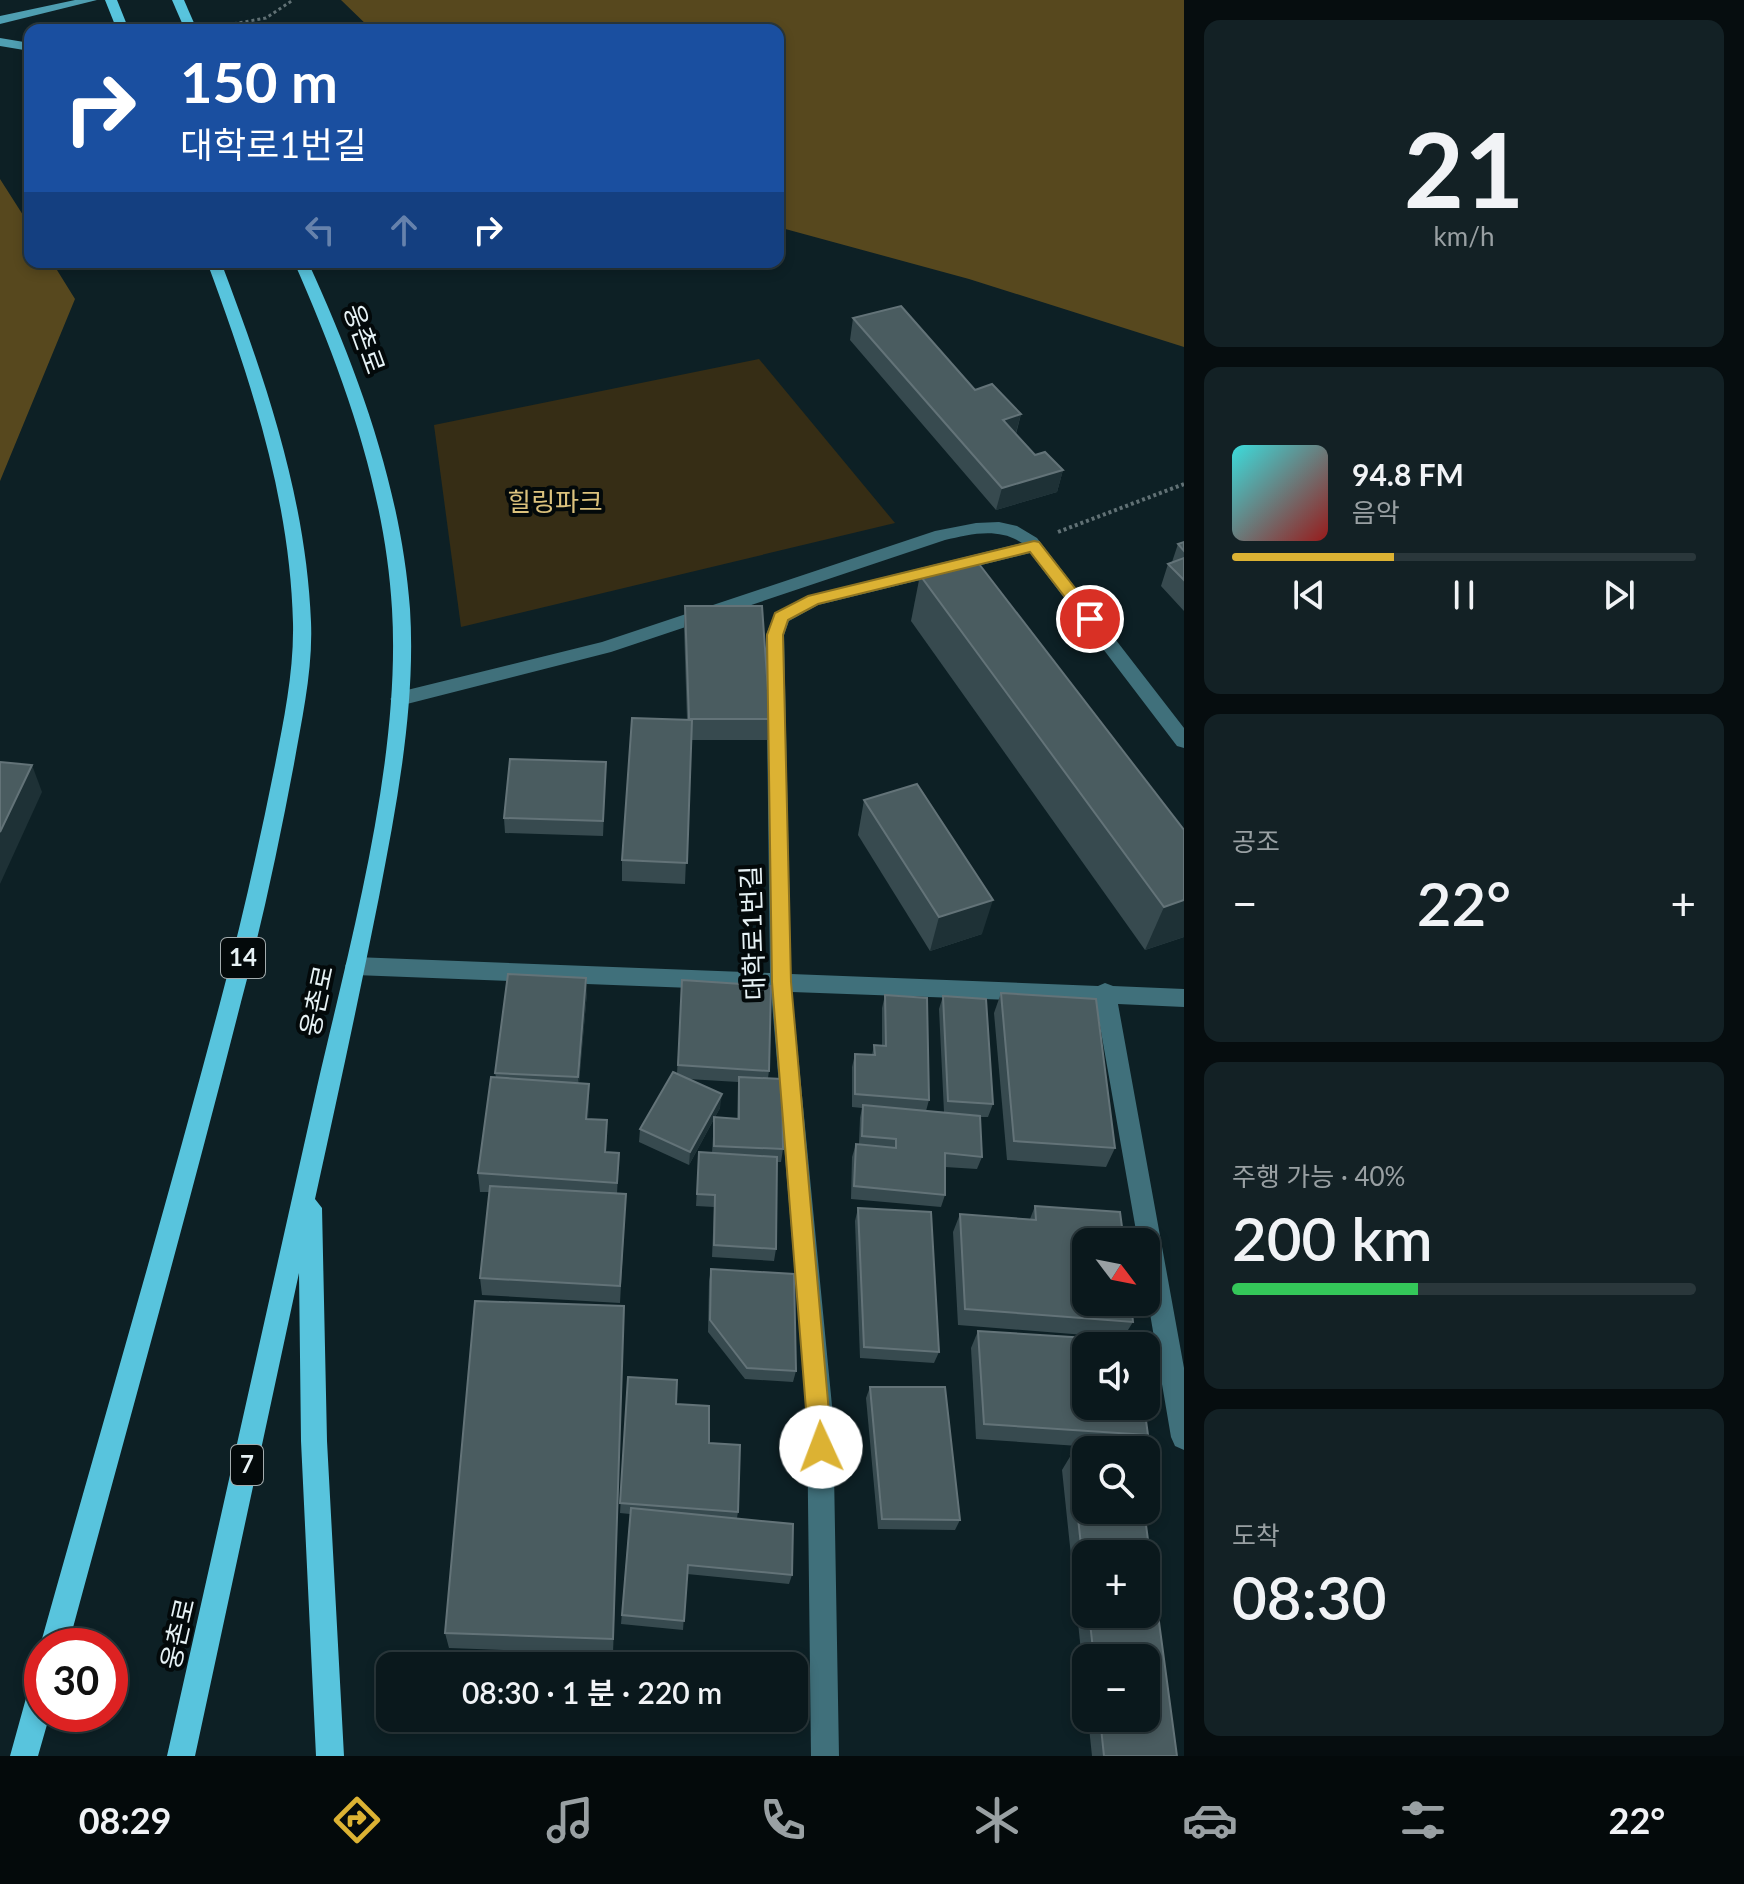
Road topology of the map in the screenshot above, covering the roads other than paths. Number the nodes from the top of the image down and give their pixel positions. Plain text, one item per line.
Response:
1 (91, 0) edge
2 (111, 0) edge
3 (178, 0) edge
4 (0, 20) edge
5 (121, 24) edge
6 (188, 24) edge
7 (0, 42) edge
8 (24, 46) edge
9 (216, 268) edge
10 (304, 268) edge
11 (1032, 544) junction
12 (399, 699) junction
13 (1184, 741) edge
14 (355, 966) junction
15 (781, 982) junction
16 (1105, 992) junction
17 (1184, 998) edge
18 (309, 1173) junction
19 (1184, 1437) edge
20 (59, 1628) edge
21 (31, 1732) edge
22 (24, 1756) edge
23 (181, 1756) edge
24 (330, 1756) edge
25 (825, 1756) edge

1 - 4 main road
2 - 5 main road
3 - 6 main road
7 - 8 main road
9 - 20 main road, 14
10 - 12 main road, 웅촌로
11 - 12 street
11 - 13 street
11 - 15 street, 대학로1번길
12 - 14 main road, 웅촌로
14 - 15 street
14 - 18 main road, 웅촌로
15 - 16 street
15 - 25 street, 대학로1번길
16 - 17 street
16 - 19 street
18 - 23 main road, 웅촌로 / 7
18 - 24 main road
21 - 22 main road

